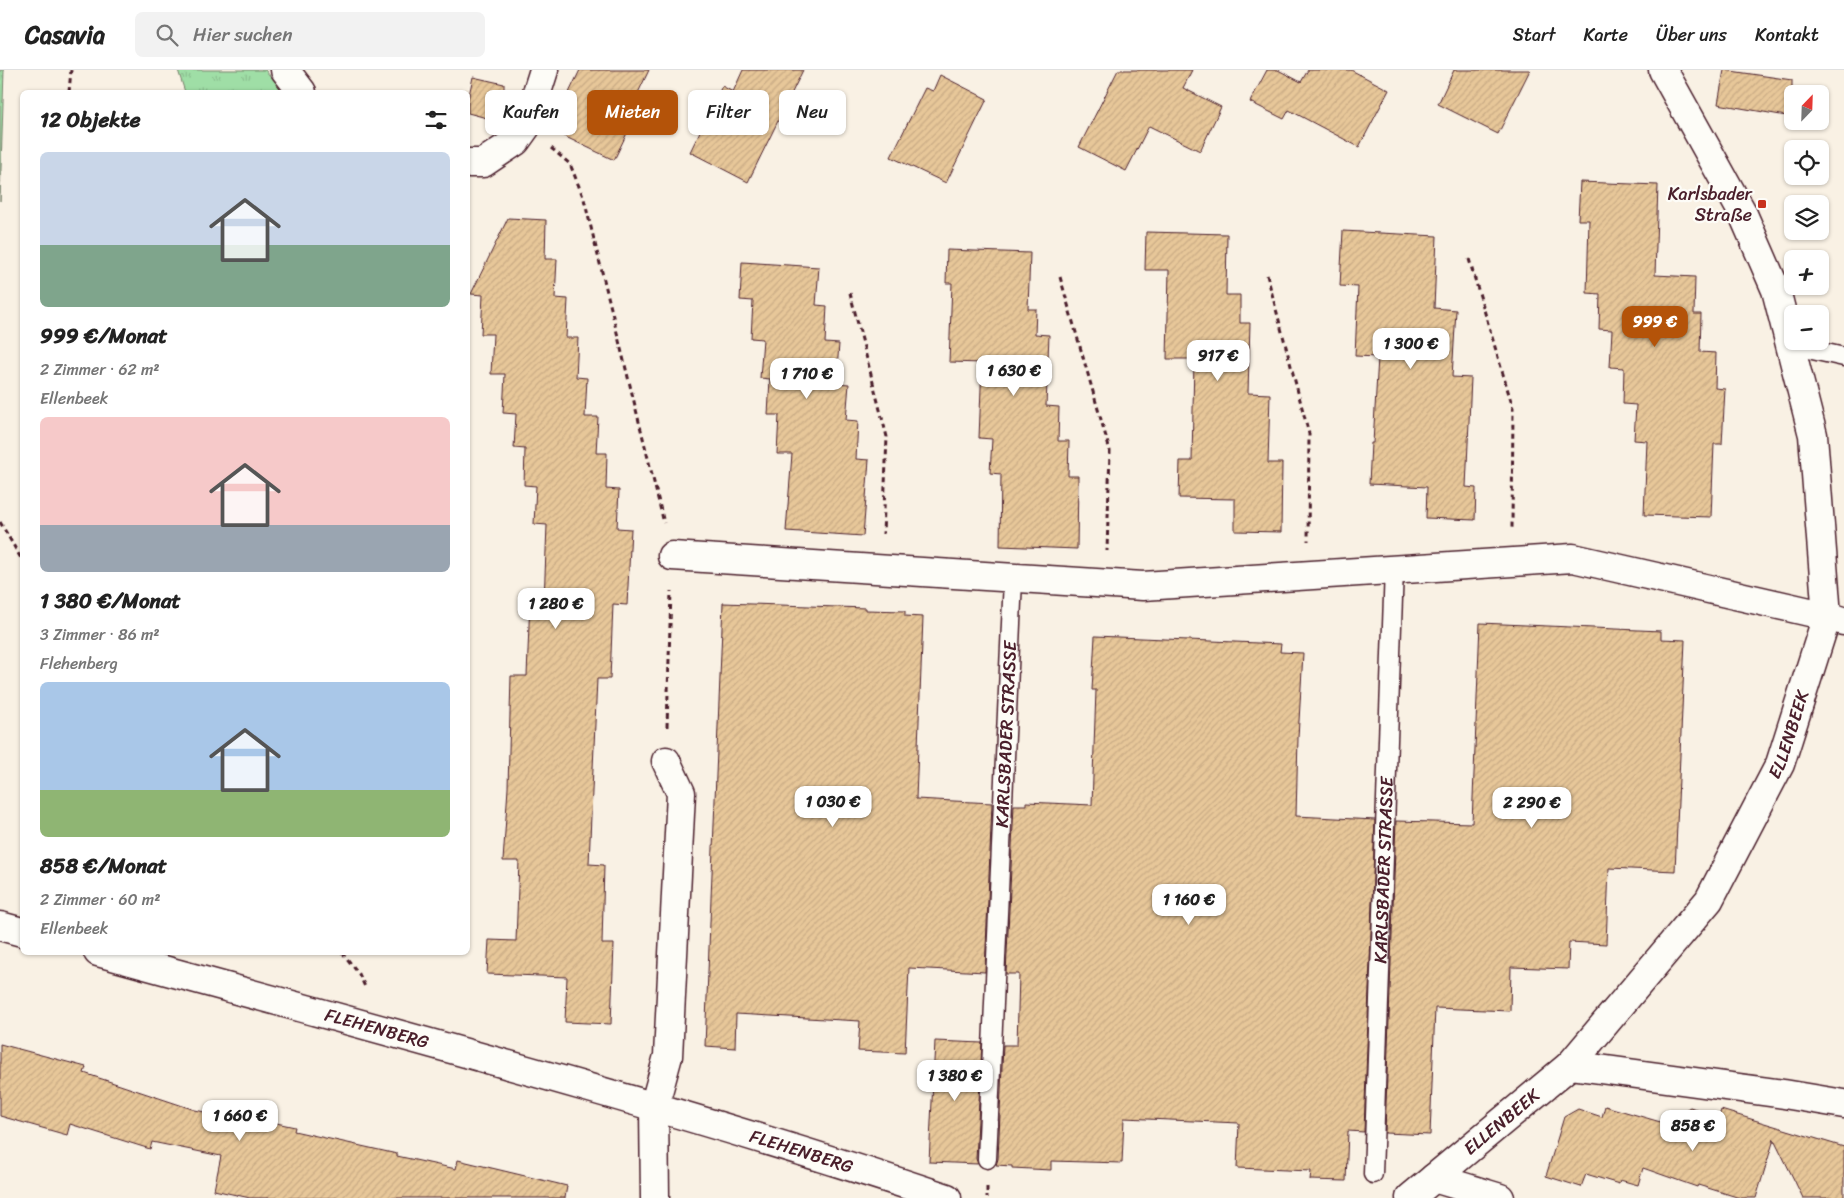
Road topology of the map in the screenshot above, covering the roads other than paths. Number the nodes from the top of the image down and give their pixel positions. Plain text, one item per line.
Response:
1 (285, 70) edge
2 (544, 70) edge
3 (1663, 70) edge
4 (300, 90) edge
5 (470, 163) edge
6 (1784, 321) edge
7 (1791, 350) edge
8 (1812, 350) edge
9 (1844, 357) edge
10 (672, 556) road end
11 (1394, 568) junction
12 (1013, 579) junction
13 (1836, 619) edge
14 (666, 761) road end
15 (0, 926) edge
16 (20, 931) edge
17 (109, 955) edge
18 (1570, 1066) junction
19 (1844, 1104) edge
20 (654, 1107) junction
21 (987, 1159) dead end
22 (1373, 1174) dead end
23 (1434, 1178) junction
24 (655, 1198) edge
25 (947, 1198) edge
26 (1410, 1198) edge
27 (1500, 1198) edge

1 - 4 street
2 - 5 street
3 - 6 street, ELLENBEEK
7 - 13 street, ELLENBEEK
8 - 9 lane
10 - 12 street
11 - 12 street
11 - 13 street
11 - 22 lane, KARLSBADER STRASSE
12 - 21 lane, KARLSBADER STRASSE
13 - 18 street, ELLENBEEK
14 - 20 street
15 - 16 street
17 - 20 street, FLEHENBERG
18 - 19 street
18 - 23 street, ELLENBEEK
20 - 24 street
20 - 25 street, FLEHENBERG
23 - 26 street, ELLENBEEK
23 - 27 street

